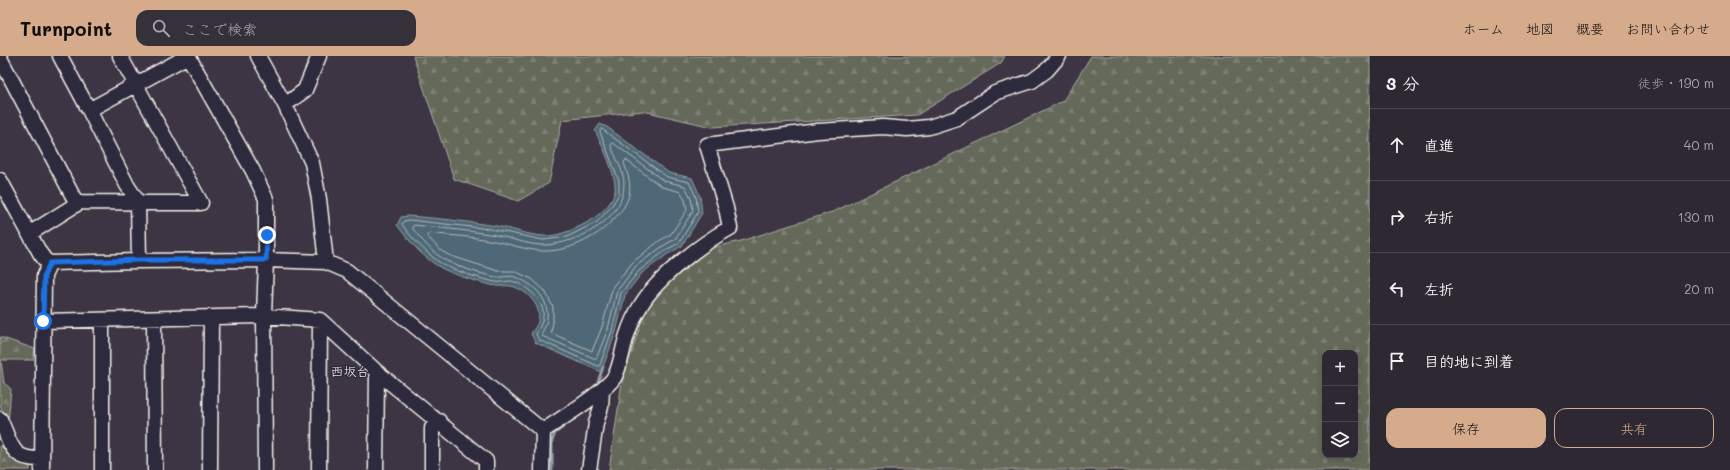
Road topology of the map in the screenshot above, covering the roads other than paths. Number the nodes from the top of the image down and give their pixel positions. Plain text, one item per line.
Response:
1 (60, 56) edge
2 (120, 56) edge
3 (188, 56) edge
4 (258, 56) edge
5 (319, 56) edge
6 (1059, 56) edge
7 (0, 58) edge
8 (136, 84) junction
9 (285, 105) junction
10 (89, 110) junction
11 (0, 180) edge
12 (138, 202) junction
13 (77, 204) junction
14 (29, 234) junction
15 (139, 260) junction
16 (266, 260) junction
17 (326, 262) junction
18 (50, 263) junction
19 (264, 316) junction
20 (211, 318) junction
21 (154, 319) junction
22 (102, 320) junction
23 (320, 320) junction
24 (43, 321) junction
25 (378, 372) junction
26 (602, 391) junction
27 (0, 419) edge
28 (439, 421) junction
29 (543, 431) junction
30 (42, 464) edge
31 (102, 470) edge
32 (155, 470) edge
33 (210, 470) edge
34 (265, 470) edge
35 (319, 470) edge
36 (376, 470) edge
37 (432, 470) edge
38 (486, 470) edge
39 (542, 470) edge
40 (589, 470) edge

1 - 10 street
2 - 8 street
3 - 8 street
3 - 16 street
4 - 9 street
5 - 9 street
6 - 26 street
7 - 13 street
8 - 10 street
8 - 12 street
9 - 17 street
10 - 12 street
11 - 14 street
12 - 13 street
12 - 15 street
13 - 14 street
14 - 18 street
15 - 16 street
15 - 18 street
16 - 17 street
16 - 19 street
17 - 29 street
18 - 24 street
19 - 20 street
19 - 23 street
19 - 34 street
20 - 21 street
20 - 33 street
21 - 22 street
21 - 32 street
22 - 24 street
22 - 31 street
23 - 25 street
23 - 35 street
24 - 30 street
25 - 28 street
25 - 36 street
26 - 29 street
26 - 40 street
27 - 30 street
28 - 37 street
28 - 38 street
29 - 39 street

